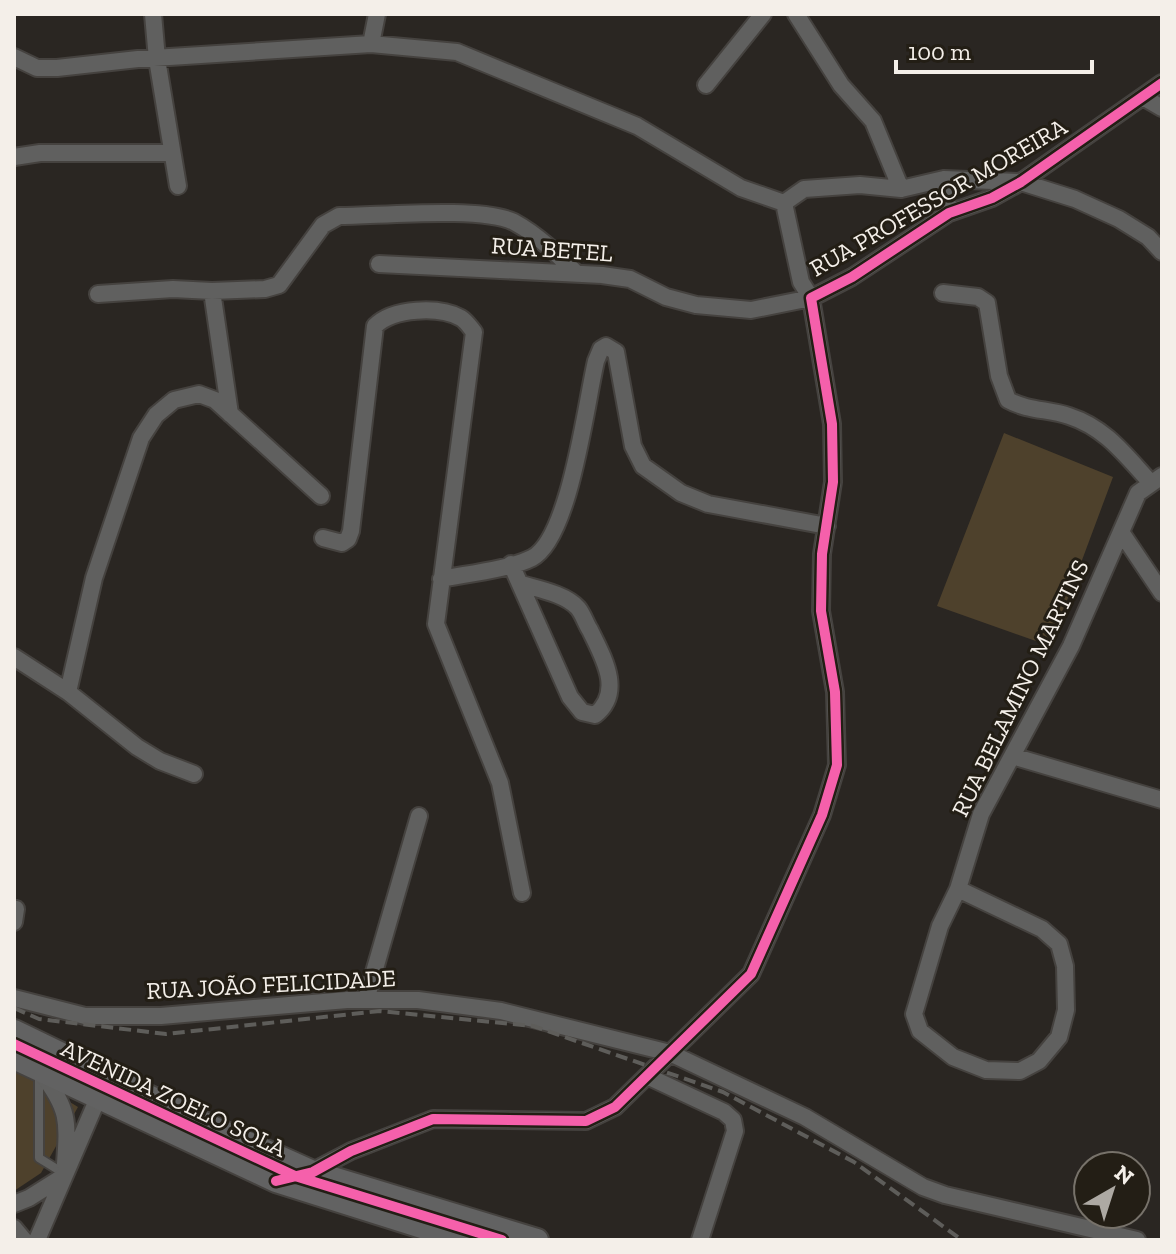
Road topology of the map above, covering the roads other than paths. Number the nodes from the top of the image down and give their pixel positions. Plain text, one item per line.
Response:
1 (153, 14) edge
2 (377, 14) edge
3 (763, 14) edge
4 (796, 14) edge
5 (371, 44) junction
6 (157, 59) junction
7 (17, 60) edge
8 (1162, 83) edge
9 (706, 85) dead end
10 (1143, 97) junction
11 (1162, 108) edge
12 (172, 153) junction
13 (14, 157) edge
14 (944, 179) junction
15 (1021, 182) junction
16 (178, 186) dead end
17 (901, 189) junction
18 (784, 203) junction
19 (949, 213) junction
20 (1162, 252) edge
21 (379, 264) dead end
22 (577, 274) junction
23 (212, 291) junction
24 (943, 293) dead end
25 (98, 294) dead end
26 (811, 298) junction
27 (230, 414) junction
28 (1156, 479) edge
29 (321, 496) dead end
30 (827, 526) junction
31 (1121, 532) junction
32 (323, 538) dead end
33 (511, 564) junction
34 (441, 579) junction
35 (521, 584) junction
36 (1162, 593) edge
37 (14, 657) edge
38 (68, 692) junction
39 (1012, 756) junction
40 (194, 774) dead end
41 (1162, 800) edge
42 (419, 816) dead end
43 (958, 889) junction
44 (522, 893) dead end
45 (14, 998) edge
46 (366, 1000) junction
47 (14, 1031) edge
48 (670, 1053) junction
49 (14, 1058) edge
50 (39, 1070) junction
51 (103, 1075) junction
52 (647, 1076) junction
53 (99, 1098) junction
54 (351, 1151) junction
55 (288, 1160) junction
56 (313, 1172) junction
57 (64, 1175) junction
58 (276, 1181) junction
59 (14, 1204) edge
60 (14, 1228) edge
61 (24, 1240) edge
62 (37, 1240) edge
63 (463, 1240) edge
64 (537, 1240) edge
65 (700, 1240) edge
66 (1137, 1240) edge

1 - 6 street
2 - 5 street
3 - 9 street
4 - 17 street
5 - 6 street
5 - 18 street
6 - 7 street
6 - 12 street
8 - 10 street, RUA PROFESSOR MOREIRA
10 - 11 street
10 - 15 street, RUA PROFESSOR MOREIRA
12 - 13 street
12 - 16 street
14 - 15 street
14 - 17 street
14 - 19 street
15 - 19 street, RUA PROFESSOR MOREIRA
15 - 20 street
17 - 18 street
18 - 26 street
19 - 26 street, RUA PROFESSOR MOREIRA
21 - 22 street, RUA BETEL
22 - 23 street
22 - 26 street, RUA BETEL
23 - 25 street
23 - 27 street
24 - 28 street
26 - 30 street, RUA PROFESSOR MOREIRA
27 - 29 street
27 - 38 street
28 - 31 street, RUA BELAMINO MARTINS
30 - 33 street
30 - 48 street, RUA PROFESSOR MOREIRA
31 - 36 street
31 - 39 street, RUA BELAMINO MARTINS
32 - 34 street
33 - 34 street
33 - 35 street
34 - 44 street
35 - 35 street
37 - 38 street
38 - 40 street
39 - 41 street
39 - 43 street, RUA BELAMINO MARTINS
42 - 46 street
43 - 43 street
45 - 46 street, RUA JOÃO FELICIDADE
46 - 48 street, RUA JOÃO FELICIDADE
47 - 51 main road, AVENIDA ZOELO SOLA
48 - 52 street, RUA PROFESSOR MOREIRA
48 - 66 street, RUA JOÃO FELICIDADE
49 - 50 main road, AVENIDA ZOELO SOLA
50 - 53 main road, AVENIDA ZOELO SOLA
50 - 57 street
50 - 57 lane
51 - 53 street
51 - 55 main road, AVENIDA ZOELO SOLA
52 - 54 street, RUA PROFESSOR MOREIRA
52 - 65 street
53 - 57 street
53 - 58 main road, AVENIDA ZOELO SOLA
54 - 55 street
54 - 56 street
55 - 56 main road, AVENIDA ZOELO SOLA
56 - 58 street
56 - 64 main road, AVENIDA ZOELO SOLA
57 - 59 street
57 - 62 street
58 - 63 main road, AVENIDA ZOELO SOLA
60 - 61 street

